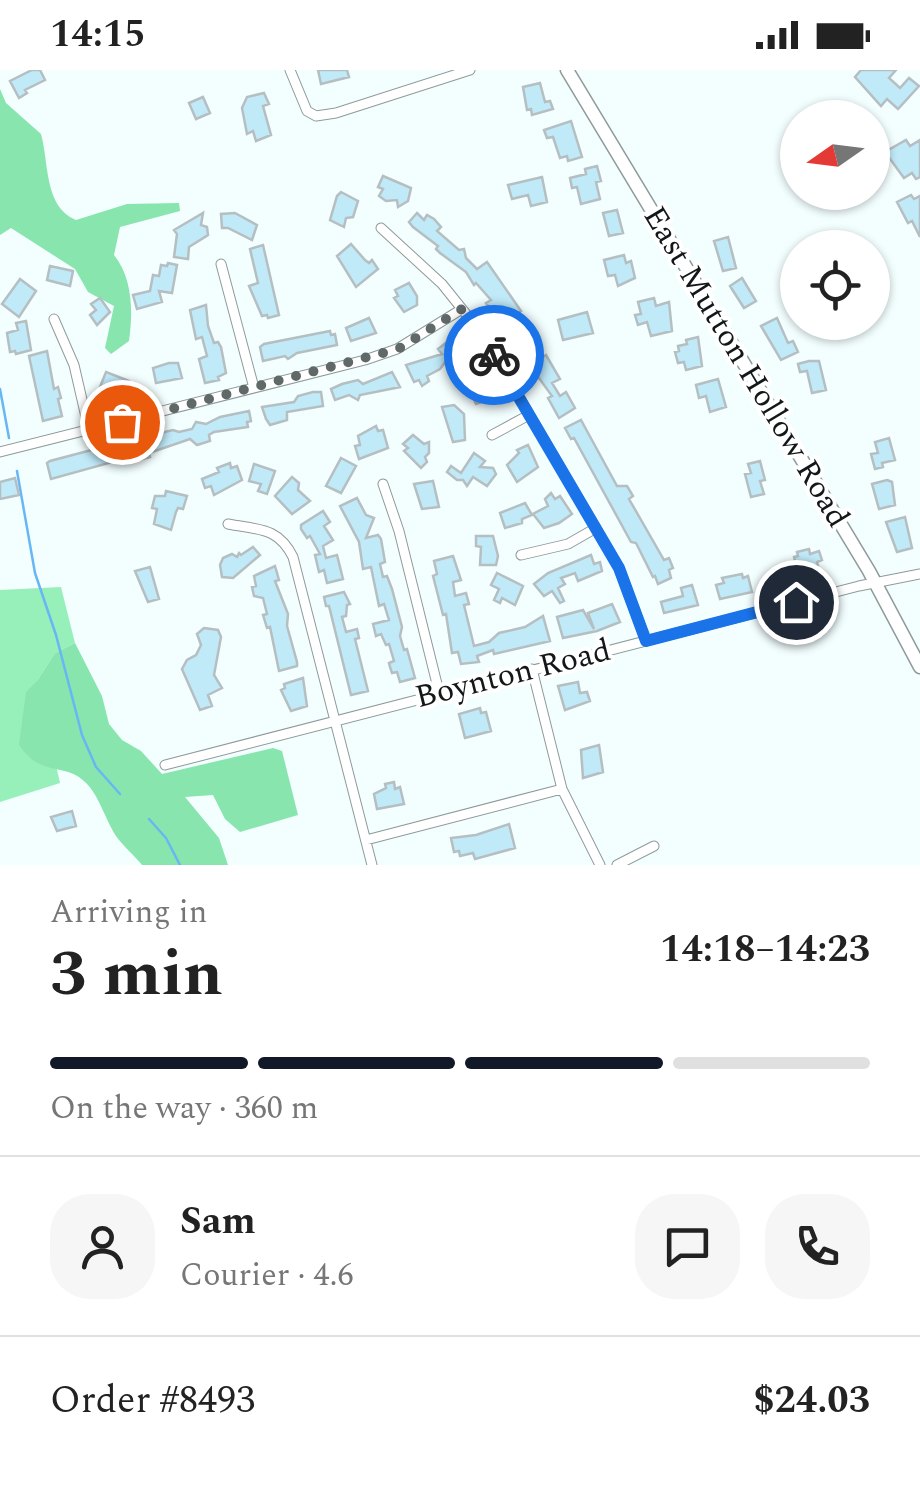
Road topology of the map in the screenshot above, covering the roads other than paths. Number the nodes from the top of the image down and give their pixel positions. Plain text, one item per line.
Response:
1 (290, 70) edge
2 (470, 70) edge
3 (567, 70) edge
4 (381, 228) dead end
5 (221, 264) dead end
6 (462, 309) junction
7 (54, 320) dead end
8 (254, 388) junction
9 (529, 415) junction
10 (89, 430) junction
11 (492, 435) dead end
12 (0, 452) edge
13 (383, 484) dead end
14 (228, 524) dead end
15 (596, 528) junction
16 (521, 555) dead end
17 (920, 574) edge
18 (877, 584) junction
19 (646, 641) junction
20 (920, 667) edge
21 (532, 669) junction
22 (438, 692) junction
23 (334, 721) junction
24 (165, 765) dead end
25 (562, 790) junction
26 (366, 840) junction
27 (654, 846) dead end
28 (372, 865) edge
29 (600, 865) edge
30 (616, 865) edge

1 - 2 street
3 - 18 street, East Mutton Hollow Road
4 - 6 street
5 - 8 street
6 - 8 street
6 - 9 street
7 - 10 street
8 - 10 street
9 - 11 street
9 - 15 street
10 - 12 street
13 - 22 street
14 - 23 street
15 - 16 street
15 - 19 street
17 - 18 street, Boynton Road
18 - 19 street, Boynton Road
18 - 20 street, East Mutton Hollow Road
19 - 21 street, Boynton Road
21 - 22 street, Boynton Road
21 - 25 street
22 - 23 street, Boynton Road
23 - 24 street, Boynton Road
23 - 26 street
25 - 26 street
25 - 29 street
26 - 28 street
27 - 30 street

